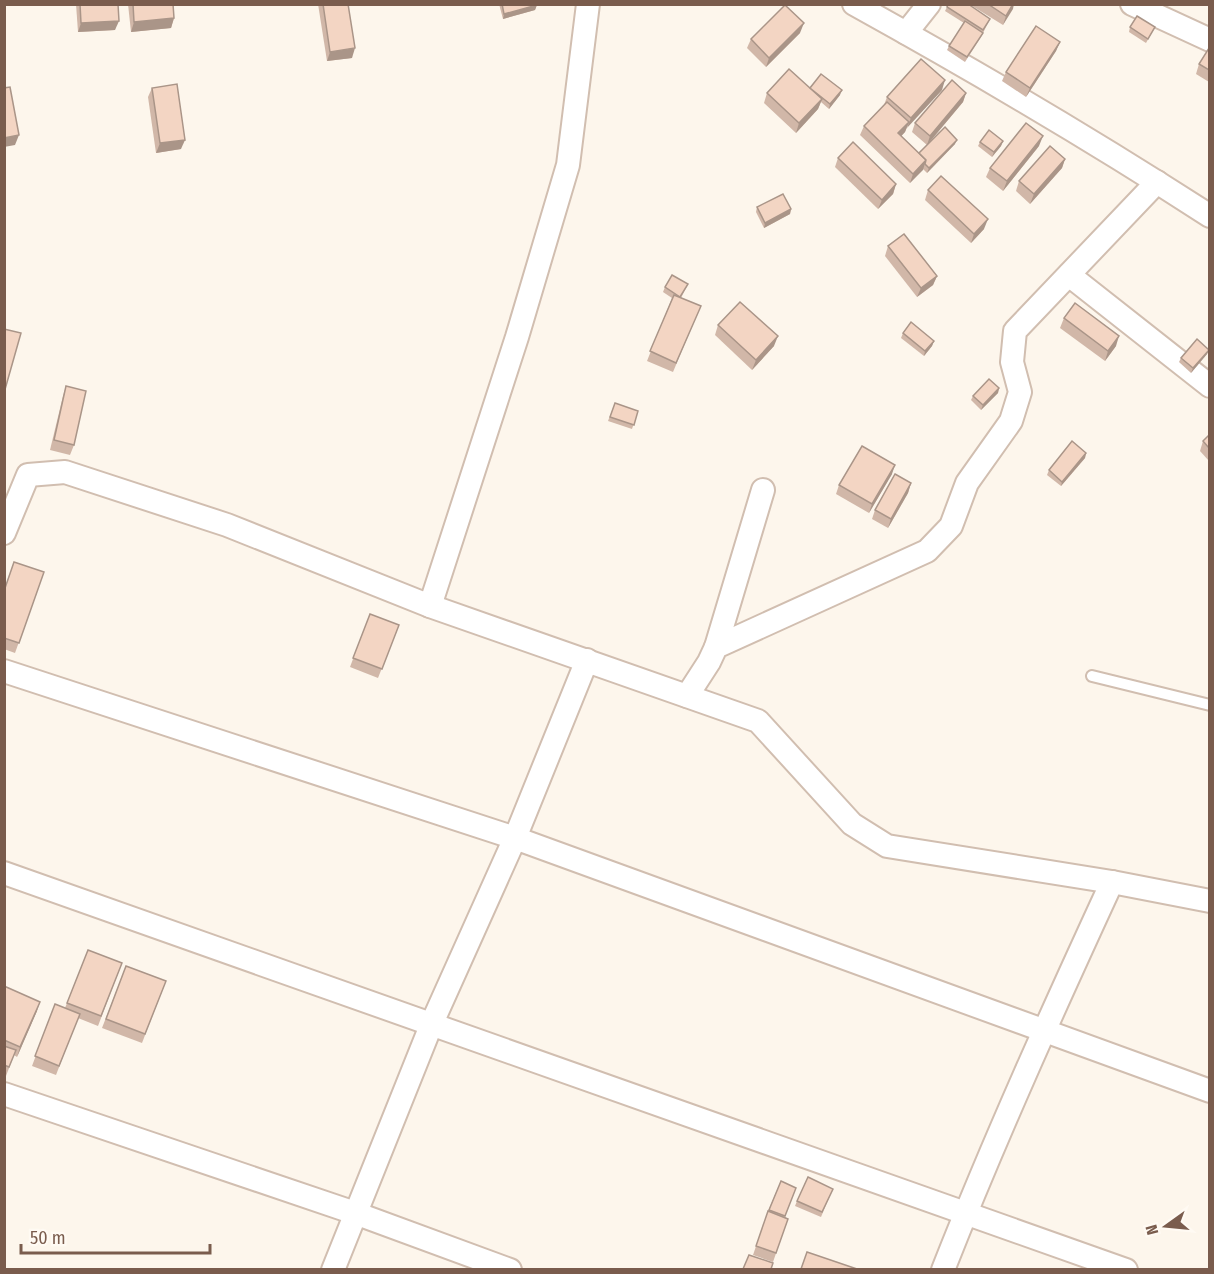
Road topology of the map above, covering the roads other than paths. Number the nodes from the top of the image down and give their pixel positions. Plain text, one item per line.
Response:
1 (588, 4) edge
2 (854, 4) edge
3 (929, 4) edge
4 (1132, 4) edge
5 (906, 33) junction
6 (1209, 40) edge
7 (1156, 182) junction
8 (1209, 216) edge
9 (1069, 275) junction
10 (1209, 386) edge
11 (764, 490) dead end
12 (4, 533) edge
13 (430, 606) junction
14 (716, 647) junction
15 (587, 660) junction
16 (4, 671) edge
17 (1092, 676) dead end
18 (687, 696) junction
19 (1209, 705) edge
20 (515, 838) junction
21 (4, 873) edge
22 (1113, 882) junction
23 (1209, 900) edge
24 (432, 1023) junction
25 (1044, 1031) junction
26 (1209, 1091) edge
27 (4, 1094) edge
28 (355, 1213) junction
29 (965, 1213) junction
30 (333, 1269) edge
31 (510, 1269) edge
32 (943, 1269) edge
33 (1126, 1269) edge

1 - 13 street
2 - 5 street
3 - 5 street
4 - 6 street
5 - 7 street
7 - 8 street
7 - 9 street
9 - 10 street
9 - 14 street
11 - 14 street
12 - 13 street
13 - 15 street
14 - 18 street
15 - 18 street
15 - 20 street
16 - 20 street
17 - 19 lane
18 - 22 street
20 - 24 street
20 - 25 street
21 - 24 street
22 - 23 street
22 - 25 street
24 - 28 street
24 - 29 street
25 - 26 street
25 - 29 street
27 - 28 street
28 - 30 street
28 - 31 street
29 - 32 street
29 - 33 street

